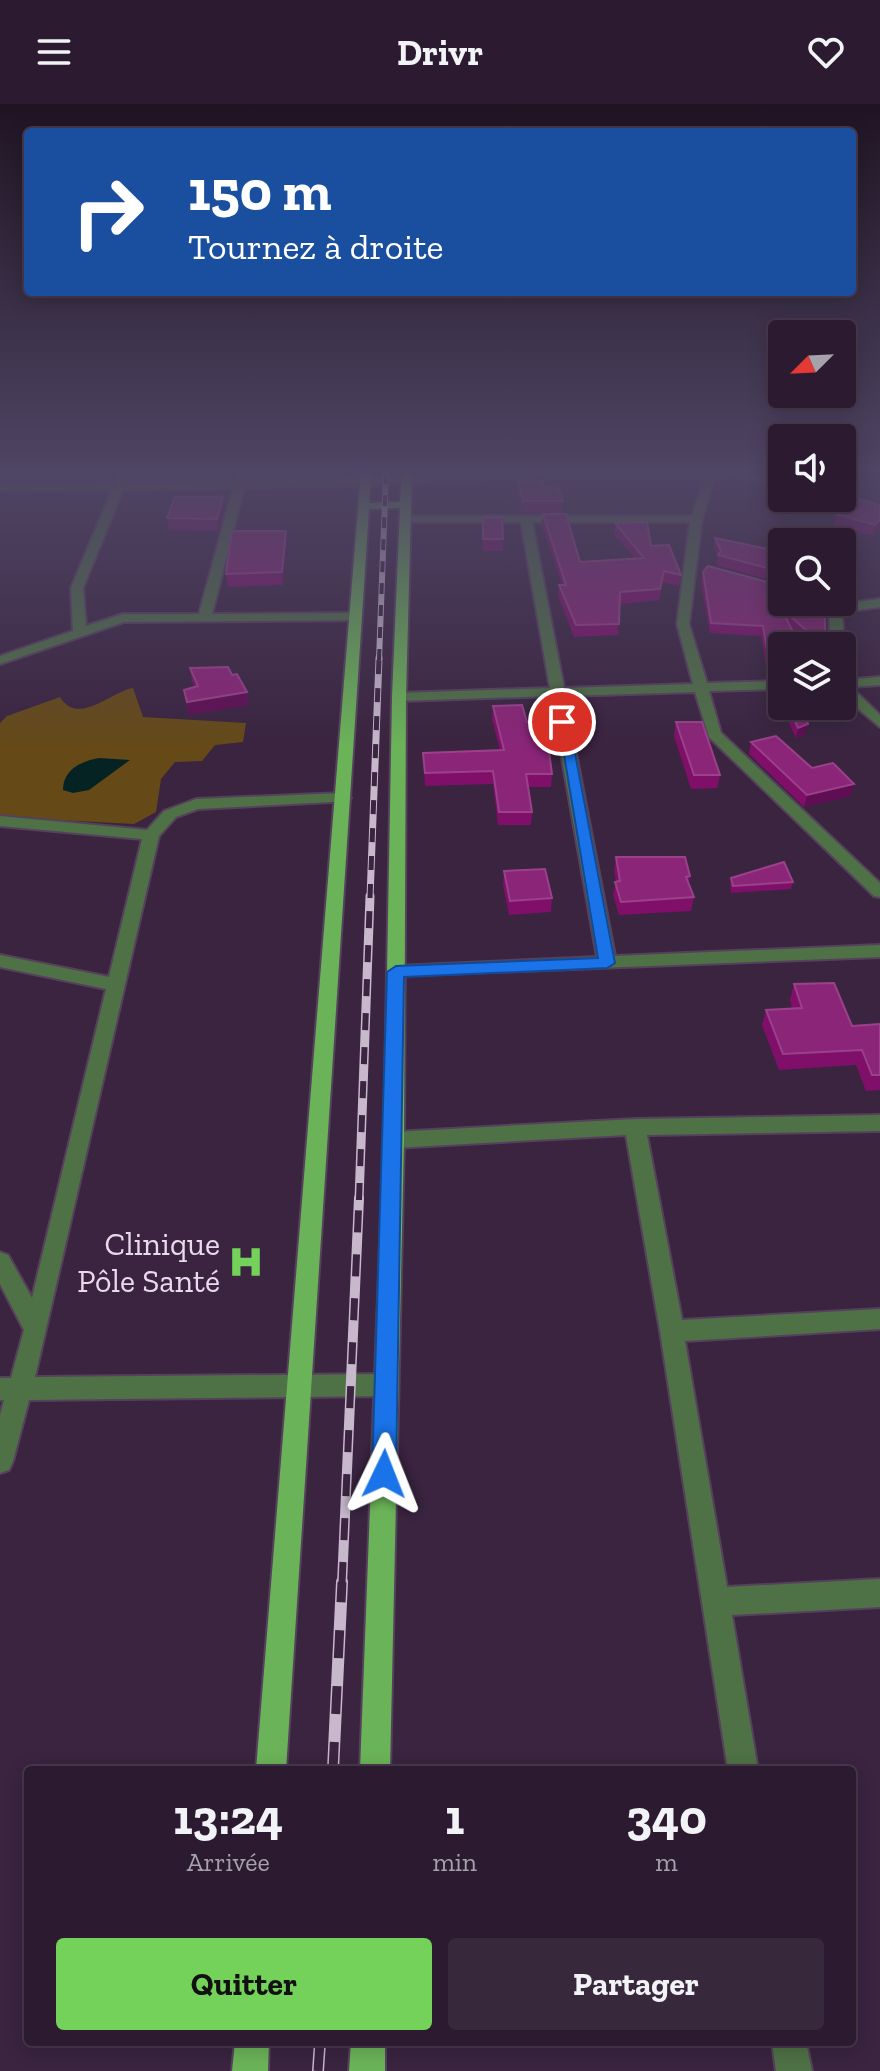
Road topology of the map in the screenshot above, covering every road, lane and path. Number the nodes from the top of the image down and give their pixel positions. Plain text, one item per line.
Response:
1 (87, 564) edge
2 (219, 564) edge
3 (359, 564) edge
4 (403, 564) edge
5 (534, 564) edge
6 (695, 564) edge
7 (880, 603) edge
8 (856, 605) edge
9 (205, 617) junction
10 (356, 617) junction
11 (80, 632) junction
12 (0, 660) edge
13 (880, 681) edge
14 (856, 684) edge
15 (768, 685) edge
16 (701, 687) junction
17 (557, 692) junction
18 (399, 697) junction
19 (856, 699) edge
20 (880, 723) edge
21 (343, 798) junction
22 (0, 821) edge
23 (151, 835) junction
24 (880, 892) edge
25 (880, 951) edge
26 (0, 961) edge
27 (607, 963) junction
28 (396, 972) junction
29 (116, 985) junction
30 (880, 1123) edge
31 (635, 1127) junction
32 (394, 1140) junction
33 (0, 1262) edge
34 (880, 1319) edge
35 (36, 1329) junction
36 (672, 1331) junction
37 (386, 1385) junction
38 (297, 1387) junction
39 (10, 1390) edge
40 (0, 1461) edge
41 (880, 1593) edge
42 (715, 1602) junction
43 (271, 1766) edge
44 (375, 1766) edge
45 (742, 1766) edge
46 (252, 2046) edge
47 (368, 2046) edge
48 (790, 2046) edge
49 (250, 2071) edge
50 (367, 2071) edge
51 (794, 2071) edge

1 - 11 street
2 - 9 street
3 - 10 main road
4 - 18 main road
5 - 17 street
6 - 16 street
7 - 8 street
9 - 10 street
9 - 11 street
10 - 21 main road
11 - 12 street
13 - 14 street
15 - 16 street
16 - 17 street
16 - 24 street
17 - 18 street
17 - 27 street
18 - 28 main road
19 - 20 street
21 - 23 street
21 - 38 main road
22 - 23 street
23 - 29 street
25 - 27 street
26 - 29 street
27 - 28 street
28 - 32 main road
29 - 35 street
30 - 31 street
31 - 32 street
31 - 36 street
32 - 37 main road
33 - 35 street
34 - 36 street
35 - 39 street
36 - 42 street
37 - 38 street
37 - 44 main road
38 - 39 street
38 - 43 main road
39 - 40 street
41 - 42 street
42 - 45 street
46 - 49 main road
47 - 50 main road
48 - 51 street

